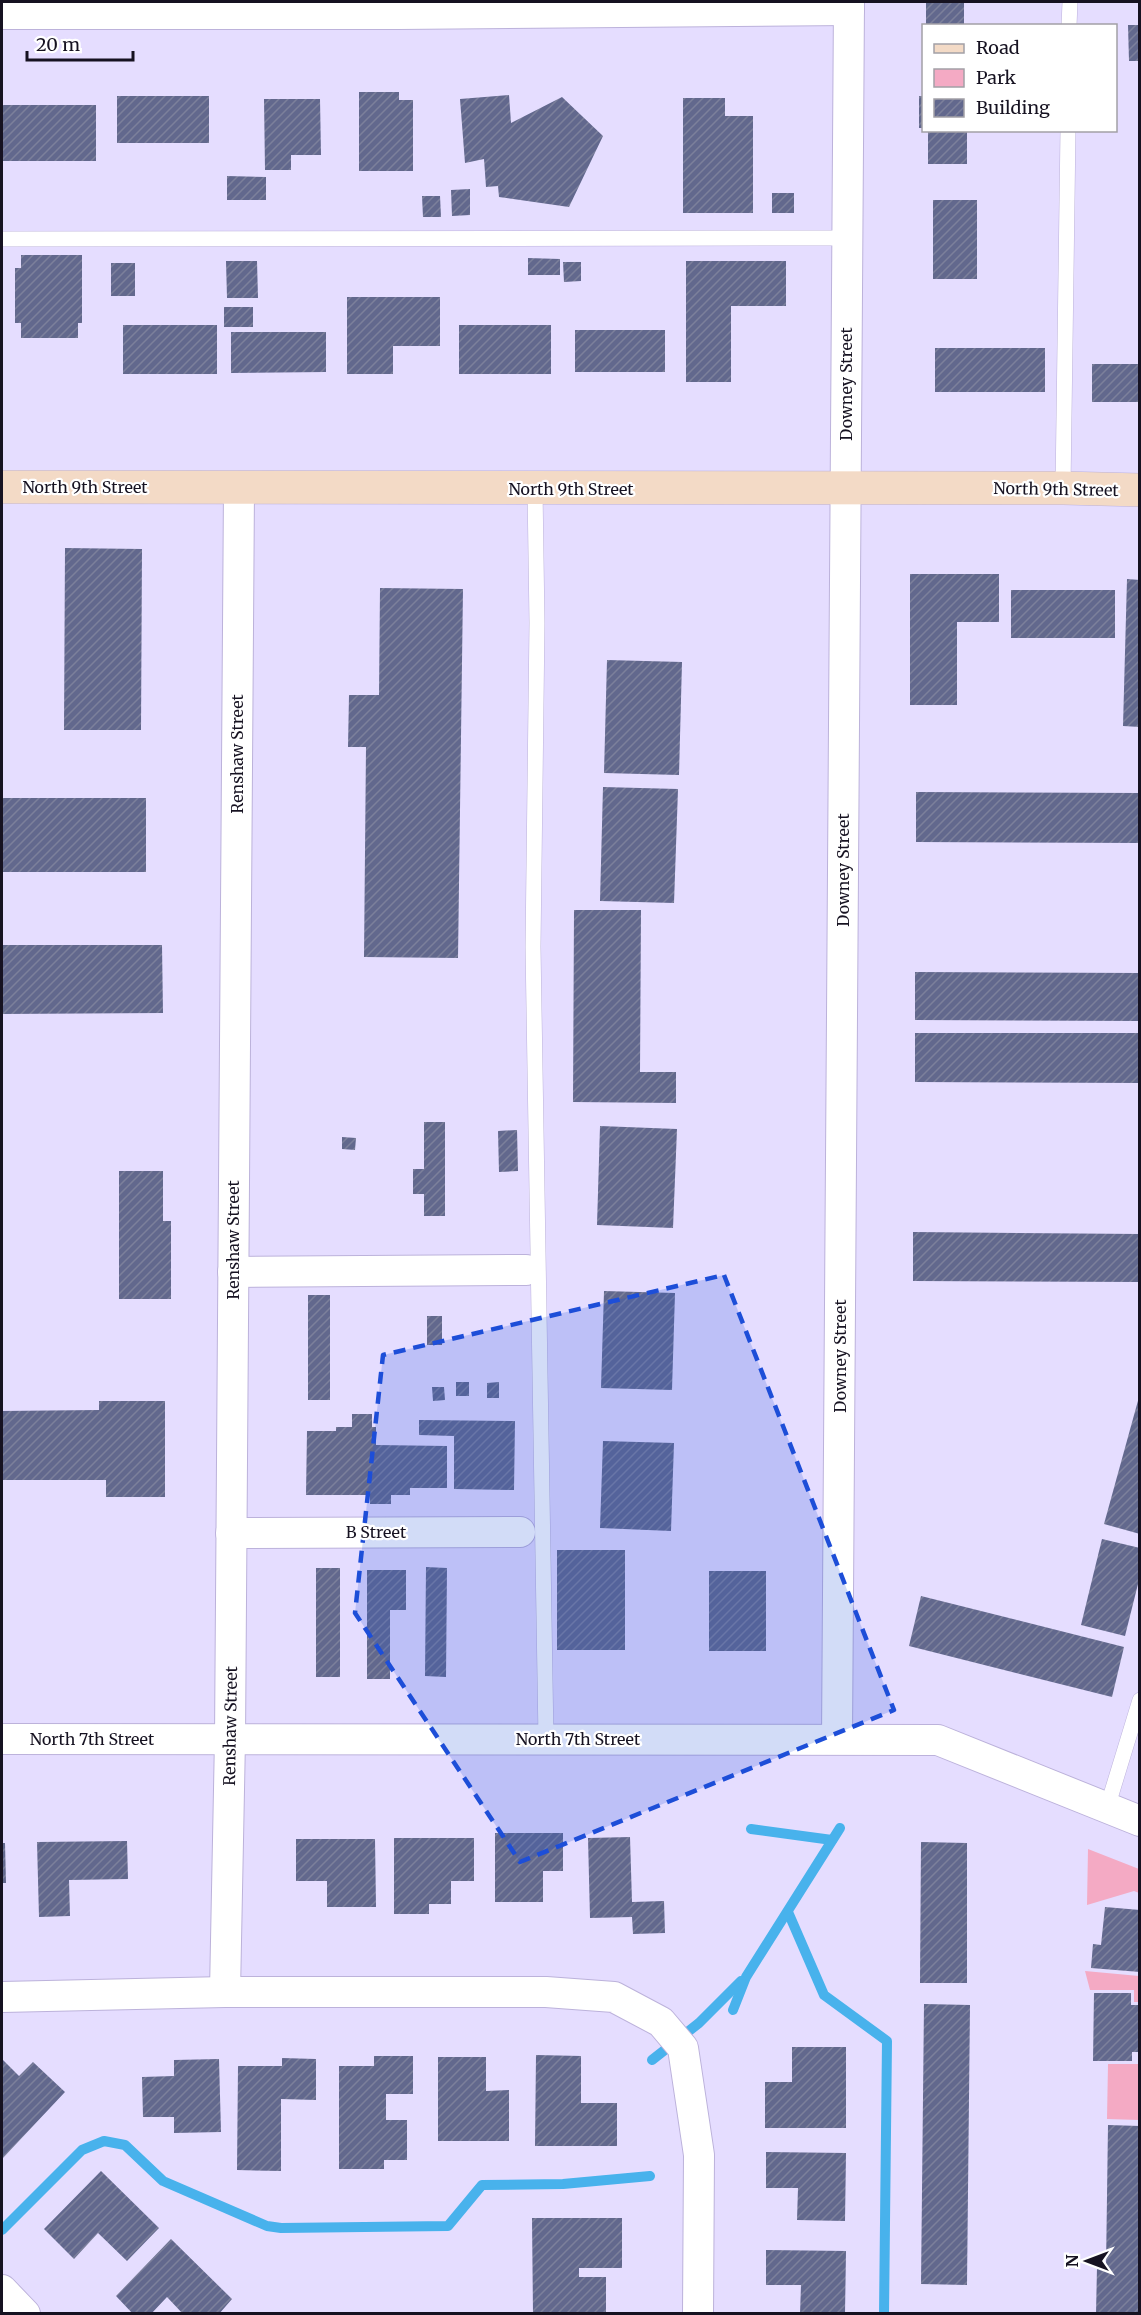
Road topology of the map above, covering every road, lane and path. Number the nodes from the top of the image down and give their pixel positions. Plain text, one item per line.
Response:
1 (1070, 2) edge
2 (849, 6) edge
3 (630, 7) edge
4 (180, 8) edge
5 (399, 8) edge
6 (2, 14) edge
7 (1070, 24) edge
8 (1068, 132) edge
9 (847, 238) junction
10 (2, 239) edge
11 (2, 487) edge
12 (239, 488) junction
13 (1063, 488) junction
14 (535, 489) junction
15 (845, 489) junction
16 (1140, 490) edge
17 (525, 1270) dead end
18 (233, 1272) junction
19 (520, 1532) dead end
20 (231, 1533) junction
21 (1140, 1700) edge
22 (2, 1739) edge
23 (230, 1739) junction
24 (546, 1739) junction
25 (837, 1739) junction
26 (1107, 1808) junction
27 (1140, 1821) edge
28 (225, 1992) junction
29 (2, 1997) edge
30 (2, 2290) edge
31 (26, 2313) edge
32 (698, 2313) edge

1 - 7 lane
2 - 3 street
2 - 9 street, Downey Street
3 - 5 street
4 - 5 street
4 - 6 street
8 - 13 lane
9 - 10 lane
9 - 15 street, Downey Street
11 - 12 street, North 9th Street
12 - 14 street, North 9th Street
12 - 18 street, Renshaw Street
13 - 15 street, North 9th Street
13 - 16 street, North 9th Street
14 - 15 street, North 9th Street
14 - 24 lane
15 - 25 street, Downey Street
17 - 18 street
18 - 20 street, Renshaw Street
19 - 20 street, B Street
20 - 23 street, Renshaw Street
21 - 26 lane
22 - 23 street, North 7th Street
23 - 24 street, North 7th Street
23 - 28 street, Renshaw Street
24 - 25 street, North 7th Street
25 - 26 street, North 7th Street
26 - 27 street, North 7th Street
28 - 29 street
28 - 32 street
30 - 31 street

